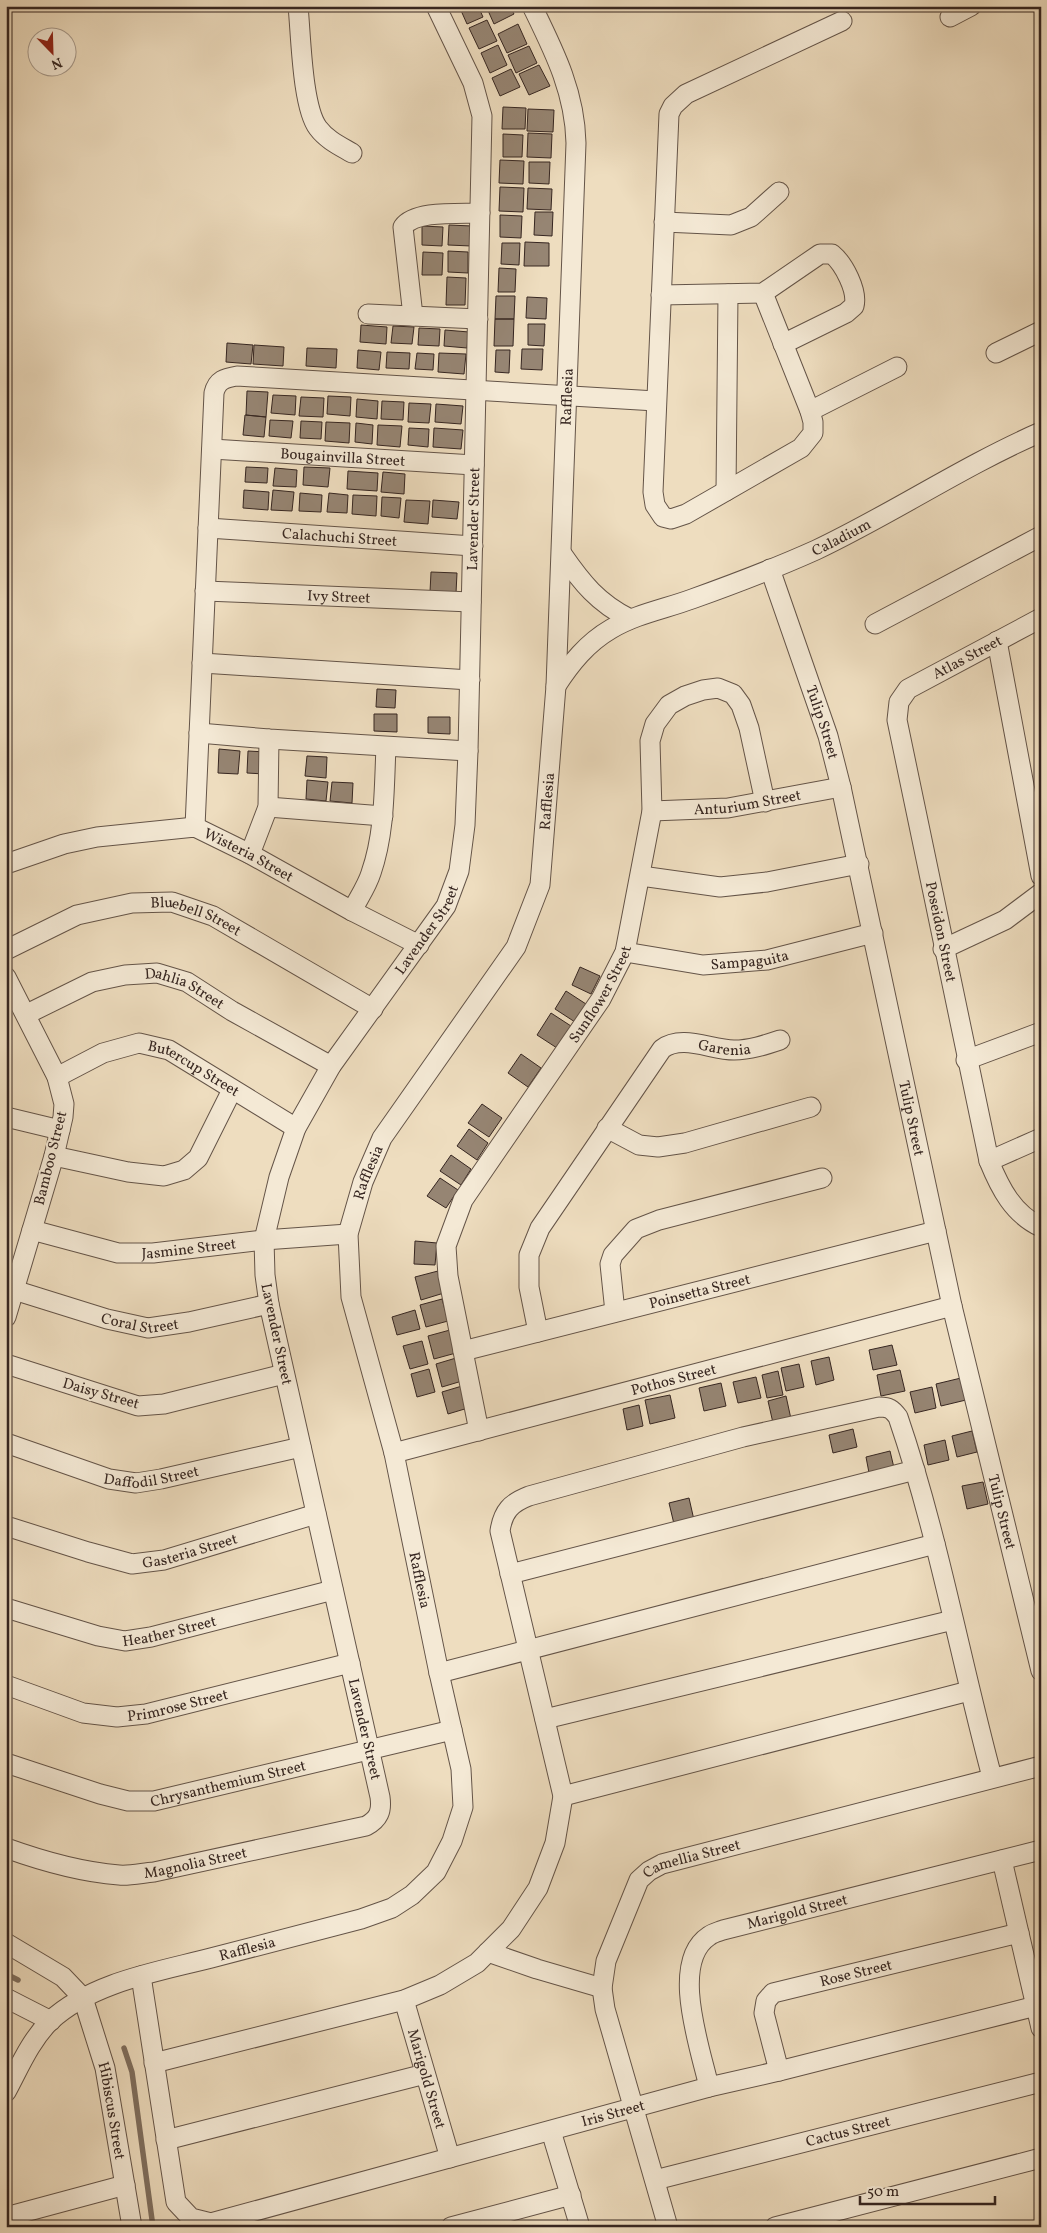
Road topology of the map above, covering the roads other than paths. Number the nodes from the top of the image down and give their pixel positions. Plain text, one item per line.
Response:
1 (298, 6) edge
2 (436, 6) edge
3 (532, 6) edge
4 (971, 6) edge
5 (950, 17) dead end
6 (842, 21) dead end
7 (352, 153) dead end
8 (779, 192) dead end
9 (480, 213) junction
10 (664, 222) junction
11 (763, 293) junction
12 (728, 294) junction
13 (661, 295) junction
14 (368, 314) dead end
15 (413, 316) junction
16 (478, 320) junction
17 (1041, 331) edge
18 (783, 344) junction
19 (996, 354) dead end
20 (896, 367) dead end
21 (476, 390) junction
22 (567, 396) junction
23 (656, 401) junction
24 (810, 411) junction
25 (1041, 432) edge
26 (212, 449) junction
27 (474, 465) junction
28 (726, 491) junction
29 (208, 528) junction
30 (1041, 536) edge
31 (473, 546) junction
32 (562, 554) junction
33 (770, 569) junction
34 (205, 592) junction
35 (472, 602) junction
36 (1041, 618) edge
37 (630, 619) junction
38 (875, 624) dead end
39 (997, 641) junction
40 (202, 663) junction
41 (470, 680) junction
42 (556, 686) junction
43 (899, 702) joint
44 (199, 733) junction
45 (269, 739) junction
46 (386, 747) junction
47 (468, 752) junction
48 (841, 787) junction
49 (765, 802) junction
50 (268, 807) junction
51 (652, 812) junction
52 (383, 816) junction
53 (195, 827) junction
54 (250, 854) junction
55 (6, 864) edge
56 (859, 864) junction
57 (641, 876) junction
58 (1041, 876) edge
59 (1041, 893) edge
60 (352, 911) junction
61 (873, 933) junction
62 (419, 945) junction
63 (943, 948) junction
64 (6, 950) edge
65 (625, 952) junction
66 (6, 977) edge
67 (373, 1009) junction
68 (27, 1014) junction
69 (1041, 1032) edge
70 (780, 1040) dead end
71 (966, 1060) junction
72 (331, 1066) junction
73 (57, 1077) junction
74 (232, 1090) junction
75 (811, 1107) dead end
76 (6, 1117) edge
77 (296, 1128) junction
78 (607, 1128) junction
79 (60, 1130) junction
80 (1041, 1138) edge
81 (54, 1156) junction
82 (989, 1161) junction
83 (822, 1178) dead end
84 (1041, 1227) edge
85 (32, 1230) junction
86 (936, 1231) junction
87 (348, 1234) junction
88 (264, 1240) junction
89 (14, 1290) junction
90 (269, 1304) junction
91 (952, 1306) junction
92 (615, 1312) junction
93 (6, 1317) edge
94 (538, 1332) junction
95 (463, 1351) junction
96 (6, 1364) edge
97 (284, 1374) junction
98 (480, 1431) junction
99 (6, 1443) edge
100 (301, 1448) junction
101 (394, 1453) junction
102 (915, 1470) junction
103 (316, 1514) junction
104 (6, 1526) edge
105 (935, 1544) junction
106 (510, 1574) junction
107 (333, 1590) junction
108 (6, 1608) edge
109 (953, 1620) junction
110 (528, 1650) junction
111 (350, 1663) junction
112 (1041, 1671) edge
113 (439, 1673) junction
114 (6, 1685) edge
115 (969, 1691) junction
116 (545, 1720) junction
117 (452, 1730) junction
118 (369, 1750) junction
119 (6, 1763) edge
120 (1041, 1766) edge
121 (992, 1777) junction
122 (563, 1796) junction
123 (379, 1815) joint
124 (6, 1848) edge
125 (1041, 1850) edge
126 (1002, 1860) junction
127 (1019, 1933) junction
128 (6, 1943) edge
129 (488, 1952) junction
130 (142, 1976) junction
131 (602, 1988) junction
132 (6, 1998) edge
133 (84, 1998) junction
134 (404, 2000) junction
135 (1036, 2006) junction
136 (51, 2020) junction
137 (1041, 2028) edge
138 (154, 2063) junction
139 (780, 2071) junction
140 (425, 2074) junction
141 (1041, 2082) edge
142 (709, 2087) junction
143 (6, 2092) edge
144 (633, 2108) junction
145 (551, 2131) junction
146 (166, 2140) junction
147 (450, 2158) junction
148 (1041, 2158) edge
149 (655, 2180) junction
150 (125, 2185) junction
151 (571, 2195) junction
152 (6, 2217) edge
153 (259, 2219) edge
154 (132, 2227) edge
155 (451, 2227) edge
156 (580, 2227) edge
157 (668, 2227) edge
158 (775, 2227) edge

1 - 7 street
2 - 9 street, Lavender Street
3 - 22 street, Rafflesia
4 - 5 street
6 - 10 street
8 - 10 street
9 - 15 street
9 - 16 street, Lavender Street
10 - 13 street
11 - 12 street
11 - 18 street
11 - 18 street
12 - 13 street
12 - 28 street
13 - 23 street
14 - 15 street
15 - 16 street
16 - 21 street, Lavender Street
17 - 19 street
18 - 24 street
20 - 24 street
21 - 22 street
21 - 26 street
21 - 27 street, Lavender Street
22 - 23 street
22 - 32 street, Rafflesia
23 - 28 street
24 - 28 street
25 - 33 street, Caladium
26 - 27 street, Bougainvilla Street
26 - 29 street
27 - 31 street, Lavender Street
29 - 31 street, Calachuchi Street
29 - 34 street
30 - 38 street
31 - 35 street, Lavender Street
32 - 37 street
32 - 42 street, Rafflesia
33 - 37 street, Caladium
33 - 48 street, Tulip Street
34 - 35 street, Ivy Street
34 - 40 street
35 - 41 street, Lavender Street
36 - 39 street, Atlas Street
37 - 42 street, Caladium
39 - 43 street, Atlas Street
39 - 58 street
40 - 41 street
40 - 44 street
41 - 47 street, Lavender Street
42 - 87 street, Rafflesia
43 - 63 street, Poseidon Street
44 - 45 street
44 - 53 street
45 - 46 street
45 - 50 street
46 - 47 street
46 - 52 street
47 - 62 street, Lavender Street
48 - 49 street, Anturium Street
48 - 56 street, Tulip Street
49 - 51 street, Anturium Street
49 - 51 street, Sunflower Street
50 - 52 street
50 - 54 street
51 - 57 street, Sunflower Street
52 - 60 street
53 - 54 street, Wisteria Street
53 - 55 street, Wisteria Street
54 - 60 street, Wisteria Street
56 - 57 street
56 - 61 street, Tulip Street
57 - 65 street, Sunflower Street
59 - 63 street
60 - 62 street, Wisteria Street
61 - 65 street, Sampaguita
61 - 86 street, Tulip Street
62 - 67 street, Lavender Street
63 - 71 street, Poseidon Street
64 - 67 street, Bluebell Street
65 - 95 street, Sunflower Street
66 - 68 street, Bamboo Street
67 - 72 street, Lavender Street
68 - 72 street, Dahlia Street
68 - 73 street, Bamboo Street
69 - 71 street
70 - 78 street, Garenia
71 - 82 street, Poseidon Street
72 - 77 street, Lavender Street
73 - 74 street, Butercup Street
73 - 79 street, Bamboo Street
74 - 77 street, Butercup Street
74 - 81 street
75 - 78 street
76 - 79 street
77 - 88 street, Lavender Street
78 - 94 street
79 - 81 street, Bamboo Street
80 - 82 street
81 - 85 street, Bamboo Street
82 - 84 street, Poseidon Street
83 - 92 street
85 - 88 street, Jasmine Street
85 - 89 street, Bamboo Street
86 - 91 street, Tulip Street
86 - 92 street, Poinsetta Street
87 - 88 street, Jasmine Street
87 - 101 street, Rafflesia
88 - 90 street, Lavender Street
89 - 90 street, Coral Street
89 - 93 street, Bamboo Street
90 - 97 street, Lavender Street
91 - 98 street, Pothos Street
91 - 112 street, Tulip Street
92 - 94 street, Poinsetta Street
94 - 95 street, Poinsetta Street
95 - 98 street, Sunflower Street
96 - 97 street, Daisy Street
97 - 100 street, Lavender Street
98 - 101 street, Pothos Street
99 - 100 street, Daffodil Street
100 - 103 street, Lavender Street
101 - 113 street, Rafflesia
102 - 105 street
102 - 106 street
102 - 106 street
103 - 104 street, Gasteria Street
103 - 107 street, Lavender Street
105 - 109 street
105 - 110 street
106 - 110 street
107 - 108 street, Heather Street
107 - 111 street, Lavender Street
109 - 115 street
109 - 116 street
110 - 113 street
110 - 116 street
111 - 114 street, Primrose Street
111 - 118 street, Lavender Street
113 - 117 street, Rafflesia
115 - 121 street
115 - 122 street
116 - 122 street
117 - 118 street, Chrysanthemium Street
117 - 130 street, Rafflesia
118 - 119 street, Chrysanthemium Street
118 - 123 street, Lavender Street
120 - 121 street, Camellia Street
121 - 131 street, Camellia Street
122 - 129 street
123 - 124 street, Magnolia Street
125 - 126 street, Marigold Street
126 - 127 street
126 - 142 street, Marigold Street
127 - 135 street
127 - 139 street, Rose Street
128 - 133 street
129 - 131 street
129 - 134 street
130 - 133 street, Rafflesia
130 - 138 street
131 - 144 street, Camellia Street
132 - 136 street
133 - 136 street, Rafflesia
133 - 150 street, Hibiscus Street
134 - 138 street
134 - 140 street, Marigold Street
135 - 137 street
135 - 139 street, Iris Street
136 - 143 street, Rafflesia
138 - 146 street
139 - 142 street, Iris Street
140 - 146 street
140 - 147 street, Marigold Street
141 - 149 street, Cactus Street
142 - 144 street, Iris Street
144 - 145 street, Iris Street
144 - 149 street, Camellia Street
145 - 147 street, Iris Street
145 - 151 street
146 - 153 street, Iris Street
147 - 153 street, Iris Street
148 - 158 street
149 - 157 street, Camellia Street
150 - 152 street
150 - 154 street, Hibiscus Street
151 - 155 street
151 - 156 street

